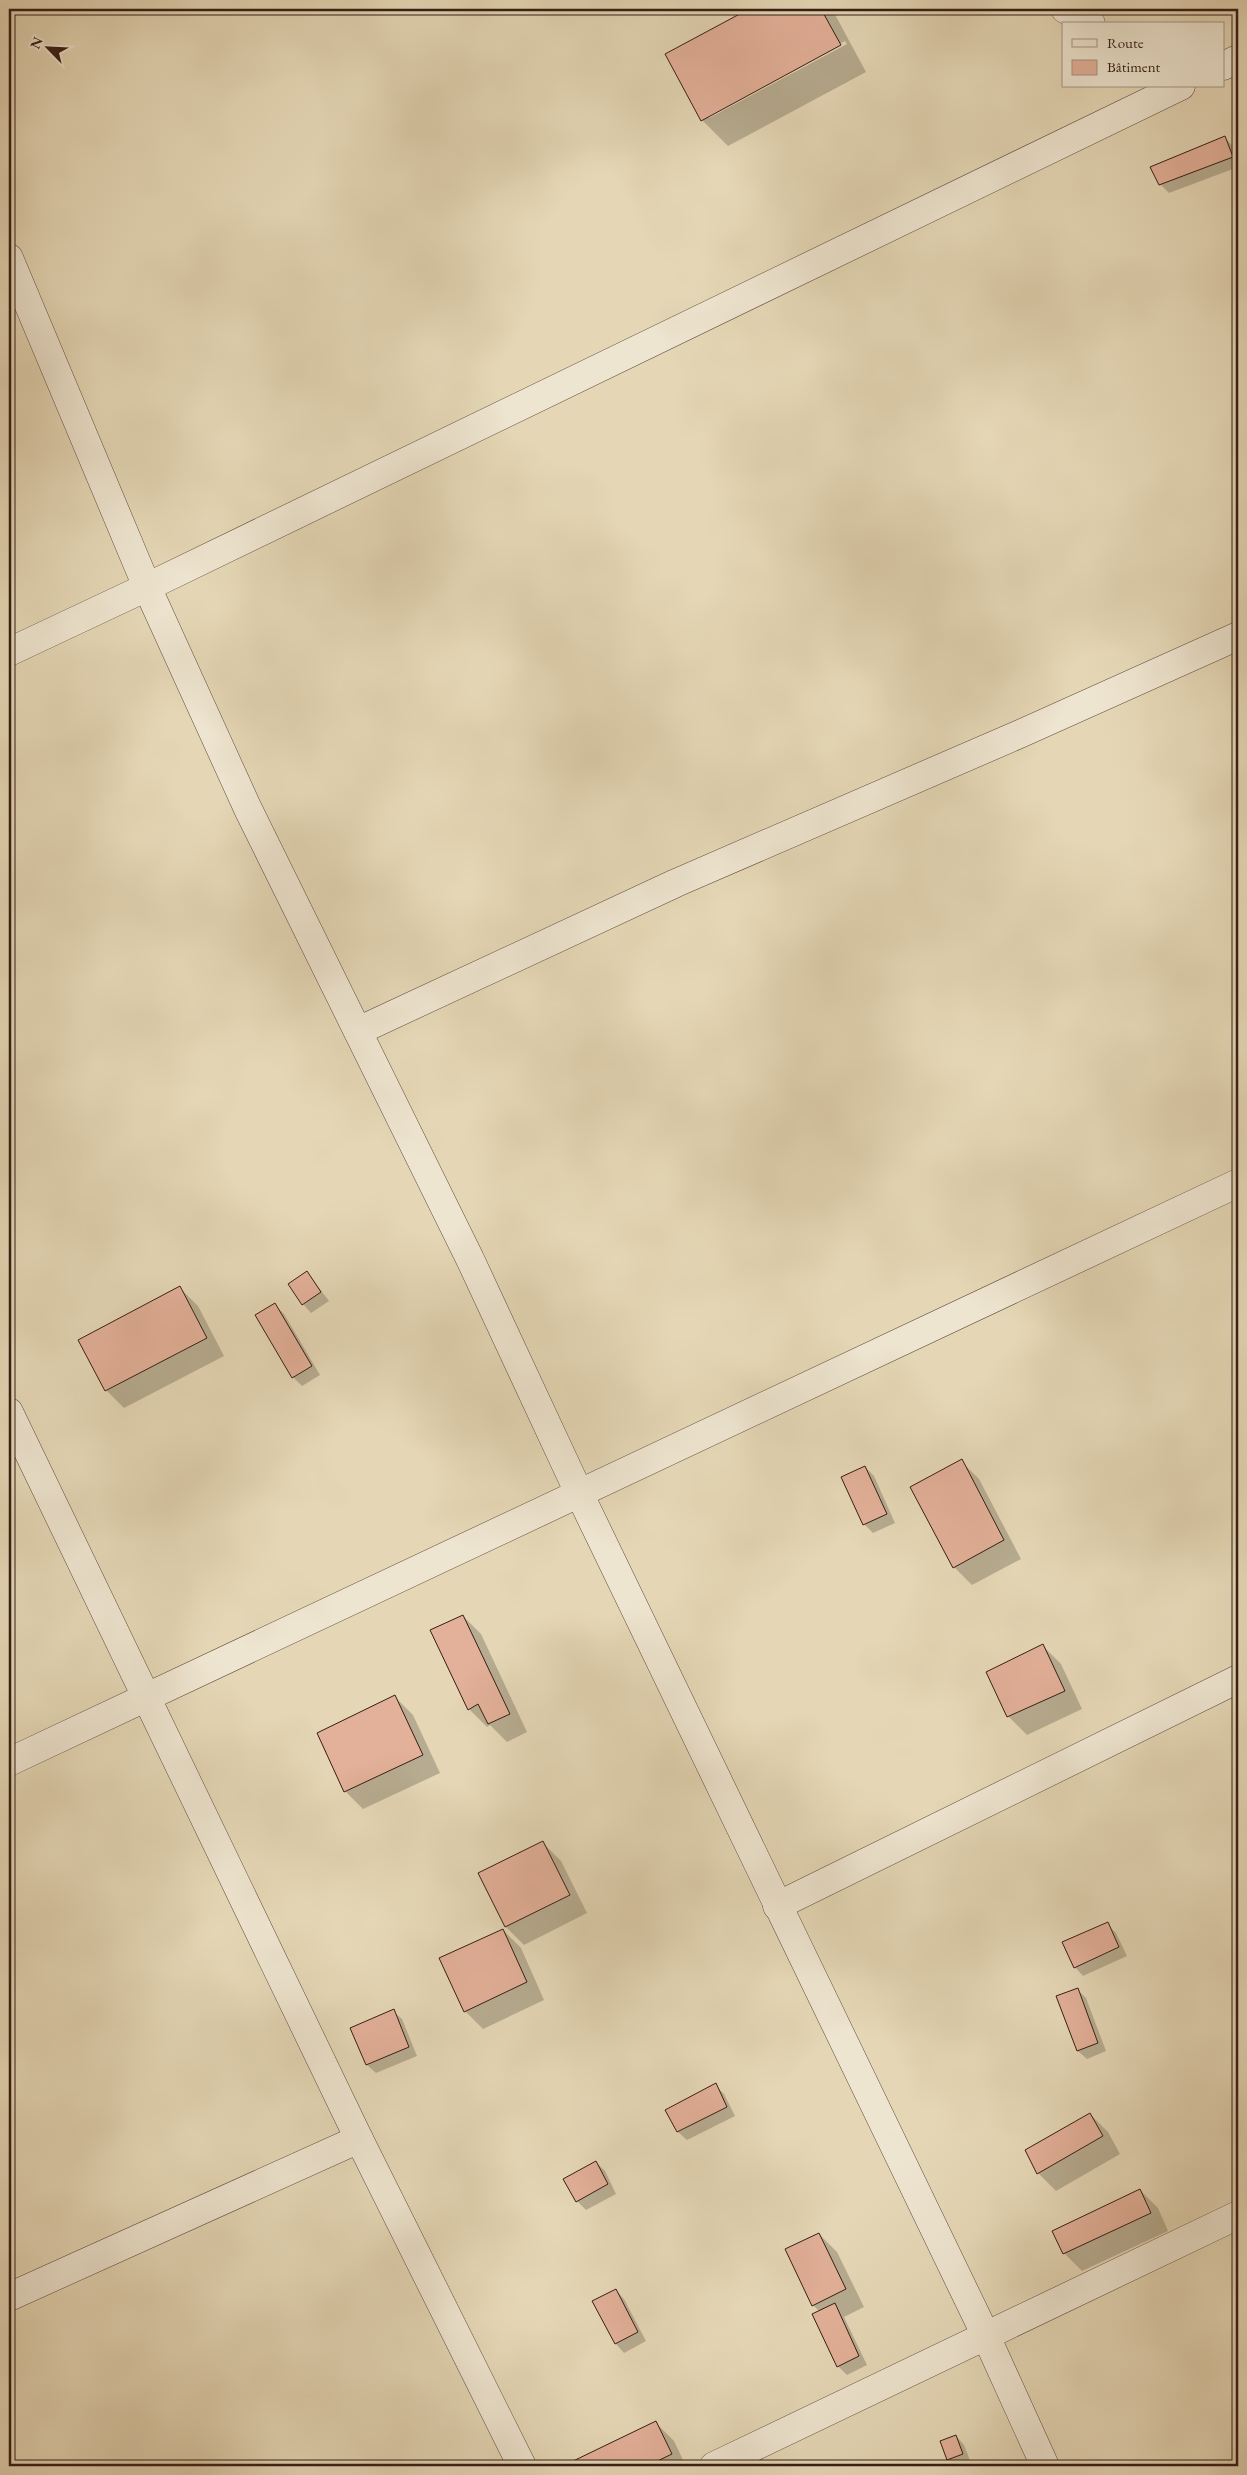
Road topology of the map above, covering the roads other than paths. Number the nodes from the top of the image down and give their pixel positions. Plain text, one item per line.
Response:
1 (1065, 9) edge
2 (1088, 22) edge
3 (1238, 59) edge
4 (1224, 66) edge
5 (1172, 88) edge
6 (1144, 94) edge
7 (9, 258) edge
8 (147, 587) junction
9 (1238, 636) edge
10 (9, 652) edge
11 (358, 1031) junction
12 (1238, 1183) edge
13 (9, 1412) edge
14 (579, 1493) junction
15 (1238, 1679) edge
16 (147, 1697) junction
17 (9, 1762) edge
18 (777, 1906) junction
19 (359, 2139) junction
20 (1238, 2215) edge
21 (9, 2297) edge
22 (986, 2336) junction
23 (522, 2466) edge
24 (714, 2466) edge
25 (1045, 2466) edge

1 - 2 street
3 - 4 street
5 - 6 street
6 - 8 street
7 - 8 street
8 - 10 street
8 - 11 street
9 - 11 street
11 - 14 street
12 - 14 street
13 - 16 street
14 - 16 street
14 - 18 street
15 - 18 street
16 - 17 street
16 - 19 street
18 - 22 street
19 - 21 street
19 - 23 street
20 - 22 street
22 - 24 street
22 - 25 street

